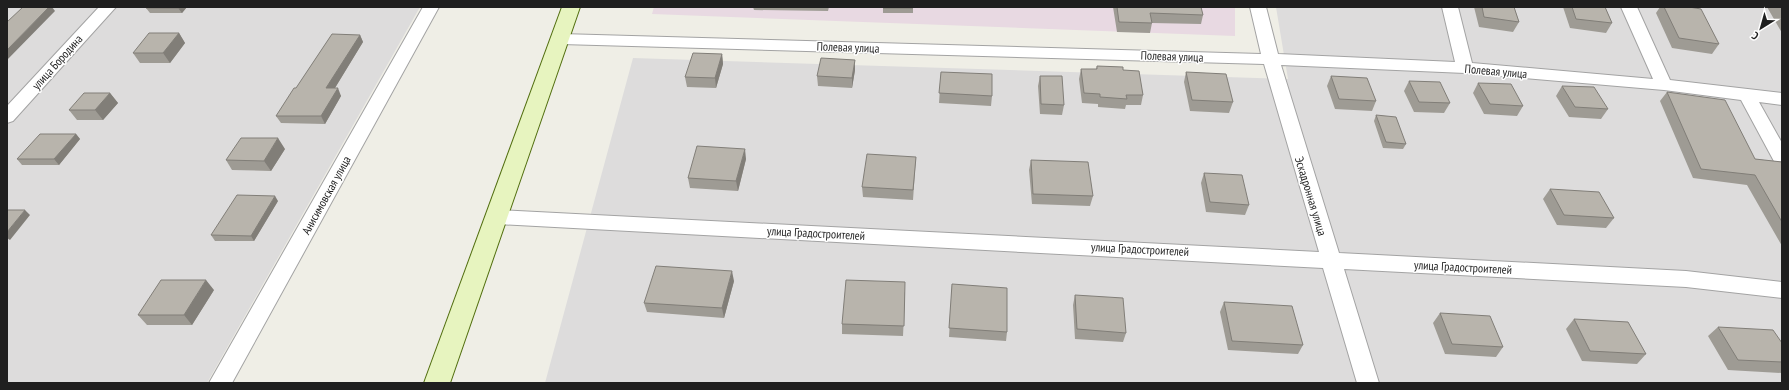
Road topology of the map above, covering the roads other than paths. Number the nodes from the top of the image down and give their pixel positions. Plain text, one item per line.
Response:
1 (108, 7) edge
2 (431, 7) edge
3 (571, 7) edge
4 (1258, 7) edge
5 (1450, 7) edge
6 (1629, 7) edge
7 (561, 39) junction
8 (1271, 58) junction
9 (1465, 68) junction
10 (1664, 85) junction
11 (1746, 95) junction
12 (1782, 99) edge
13 (7, 117) edge
14 (1782, 160) edge
15 (497, 217) junction
16 (1330, 259) junction
17 (1782, 290) edge
18 (220, 383) edge
19 (437, 383) edge
20 (1368, 383) edge

1 - 13 street, улица Бородина
2 - 18 street, Анисимовская улица
3 - 7 street
4 - 8 street, Эскадронная улица
5 - 9 street
6 - 10 street
7 - 8 street, Полевая улица
7 - 15 street
8 - 9 street, Полевая улица
8 - 16 street, Эскадронная улица
9 - 10 street, Полевая улица
10 - 11 street, Полевая улица
11 - 12 street, Полевая улица
11 - 14 street
15 - 16 street, улица Градостроителей
15 - 19 street
16 - 17 street, улица Градостроителей
16 - 20 street, Эскадронная улица

